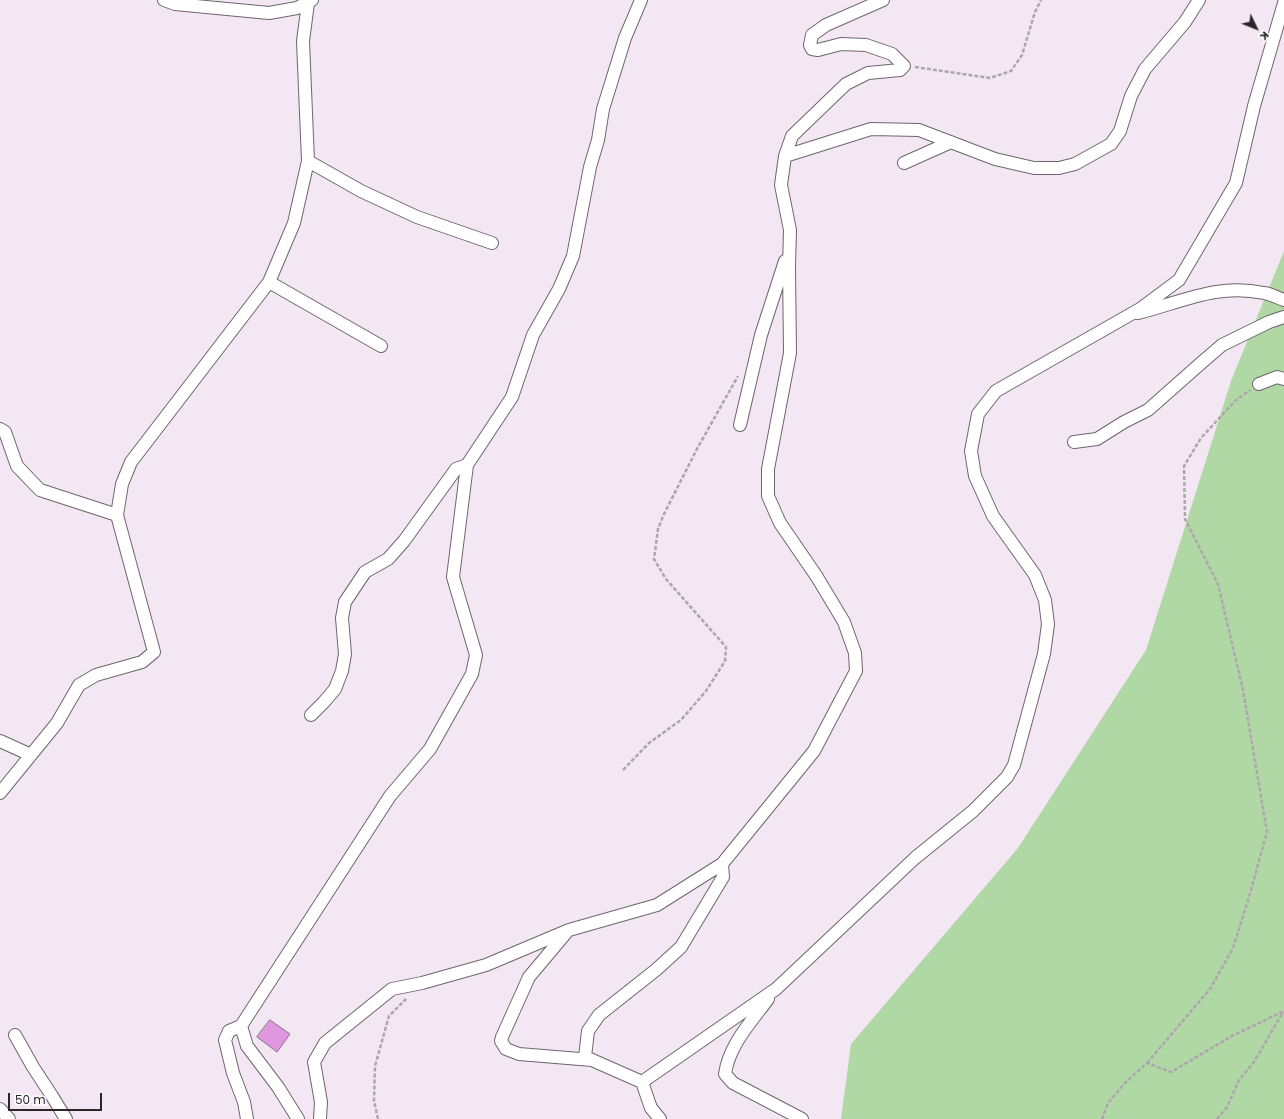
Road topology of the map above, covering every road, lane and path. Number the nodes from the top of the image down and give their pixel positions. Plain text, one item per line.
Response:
1 (164, 0) edge
2 (641, 0) edge
3 (884, 0) edge
4 (1041, 0) edge
5 (1199, 0) edge
6 (310, 1) edge
7 (1284, 3) edge
8 (904, 66) junction
9 (951, 142) junction
10 (785, 156) junction
11 (308, 161) junction
12 (904, 163) dead end
13 (492, 243) dead end
14 (789, 248) junction
15 (269, 282) junction
16 (1284, 300) edge
17 (1128, 316) junction
18 (1284, 317) edge
19 (381, 346) dead end
20 (739, 375) dead end
21 (1284, 380) edge
22 (1258, 384) joint
23 (740, 425) dead end
24 (0, 429) edge
25 (1074, 442) dead end
26 (467, 465) junction
27 (117, 515) junction
28 (311, 715) dead end
29 (0, 741) edge
30 (31, 755) junction
31 (623, 770) dead end
32 (0, 793) edge
33 (722, 864) junction
34 (568, 930) junction
35 (422, 983) junction
36 (773, 991) junction
37 (1283, 1011) edge
38 (241, 1026) junction
39 (15, 1035) dead end
40 (592, 1060) junction
41 (1147, 1063) junction
42 (642, 1082) junction
43 (0, 1109) edge
44 (9, 1119) edge
45 (66, 1119) edge
46 (247, 1119) edge
47 (298, 1119) edge
48 (320, 1119) edge
49 (378, 1119) edge
50 (660, 1119) edge
51 (802, 1119) edge
52 (1102, 1119) edge
53 (1217, 1119) edge

1 - 6 street
2 - 26 street
3 - 8 street
4 - 8 path
5 - 9 street
6 - 11 street
7 - 17 street
8 - 10 street
9 - 10 street
9 - 12 street
10 - 14 street
11 - 13 street
11 - 15 street
14 - 23 street
14 - 33 street
15 - 19 street
15 - 27 street
16 - 17 street
17 - 36 street
18 - 25 street
20 - 31 path
21 - 22 street
22 - 41 path
24 - 27 street
26 - 28 street
26 - 38 street
27 - 30 street
29 - 30 street
30 - 32 street
33 - 34 street
33 - 40 street
34 - 35 street
34 - 40 street
35 - 48 street
35 - 49 path
36 - 42 street
36 - 51 street
37 - 41 path
37 - 53 path
38 - 46 street
38 - 47 street
39 - 45 street
40 - 42 street
41 - 52 path
42 - 50 street
43 - 44 street

